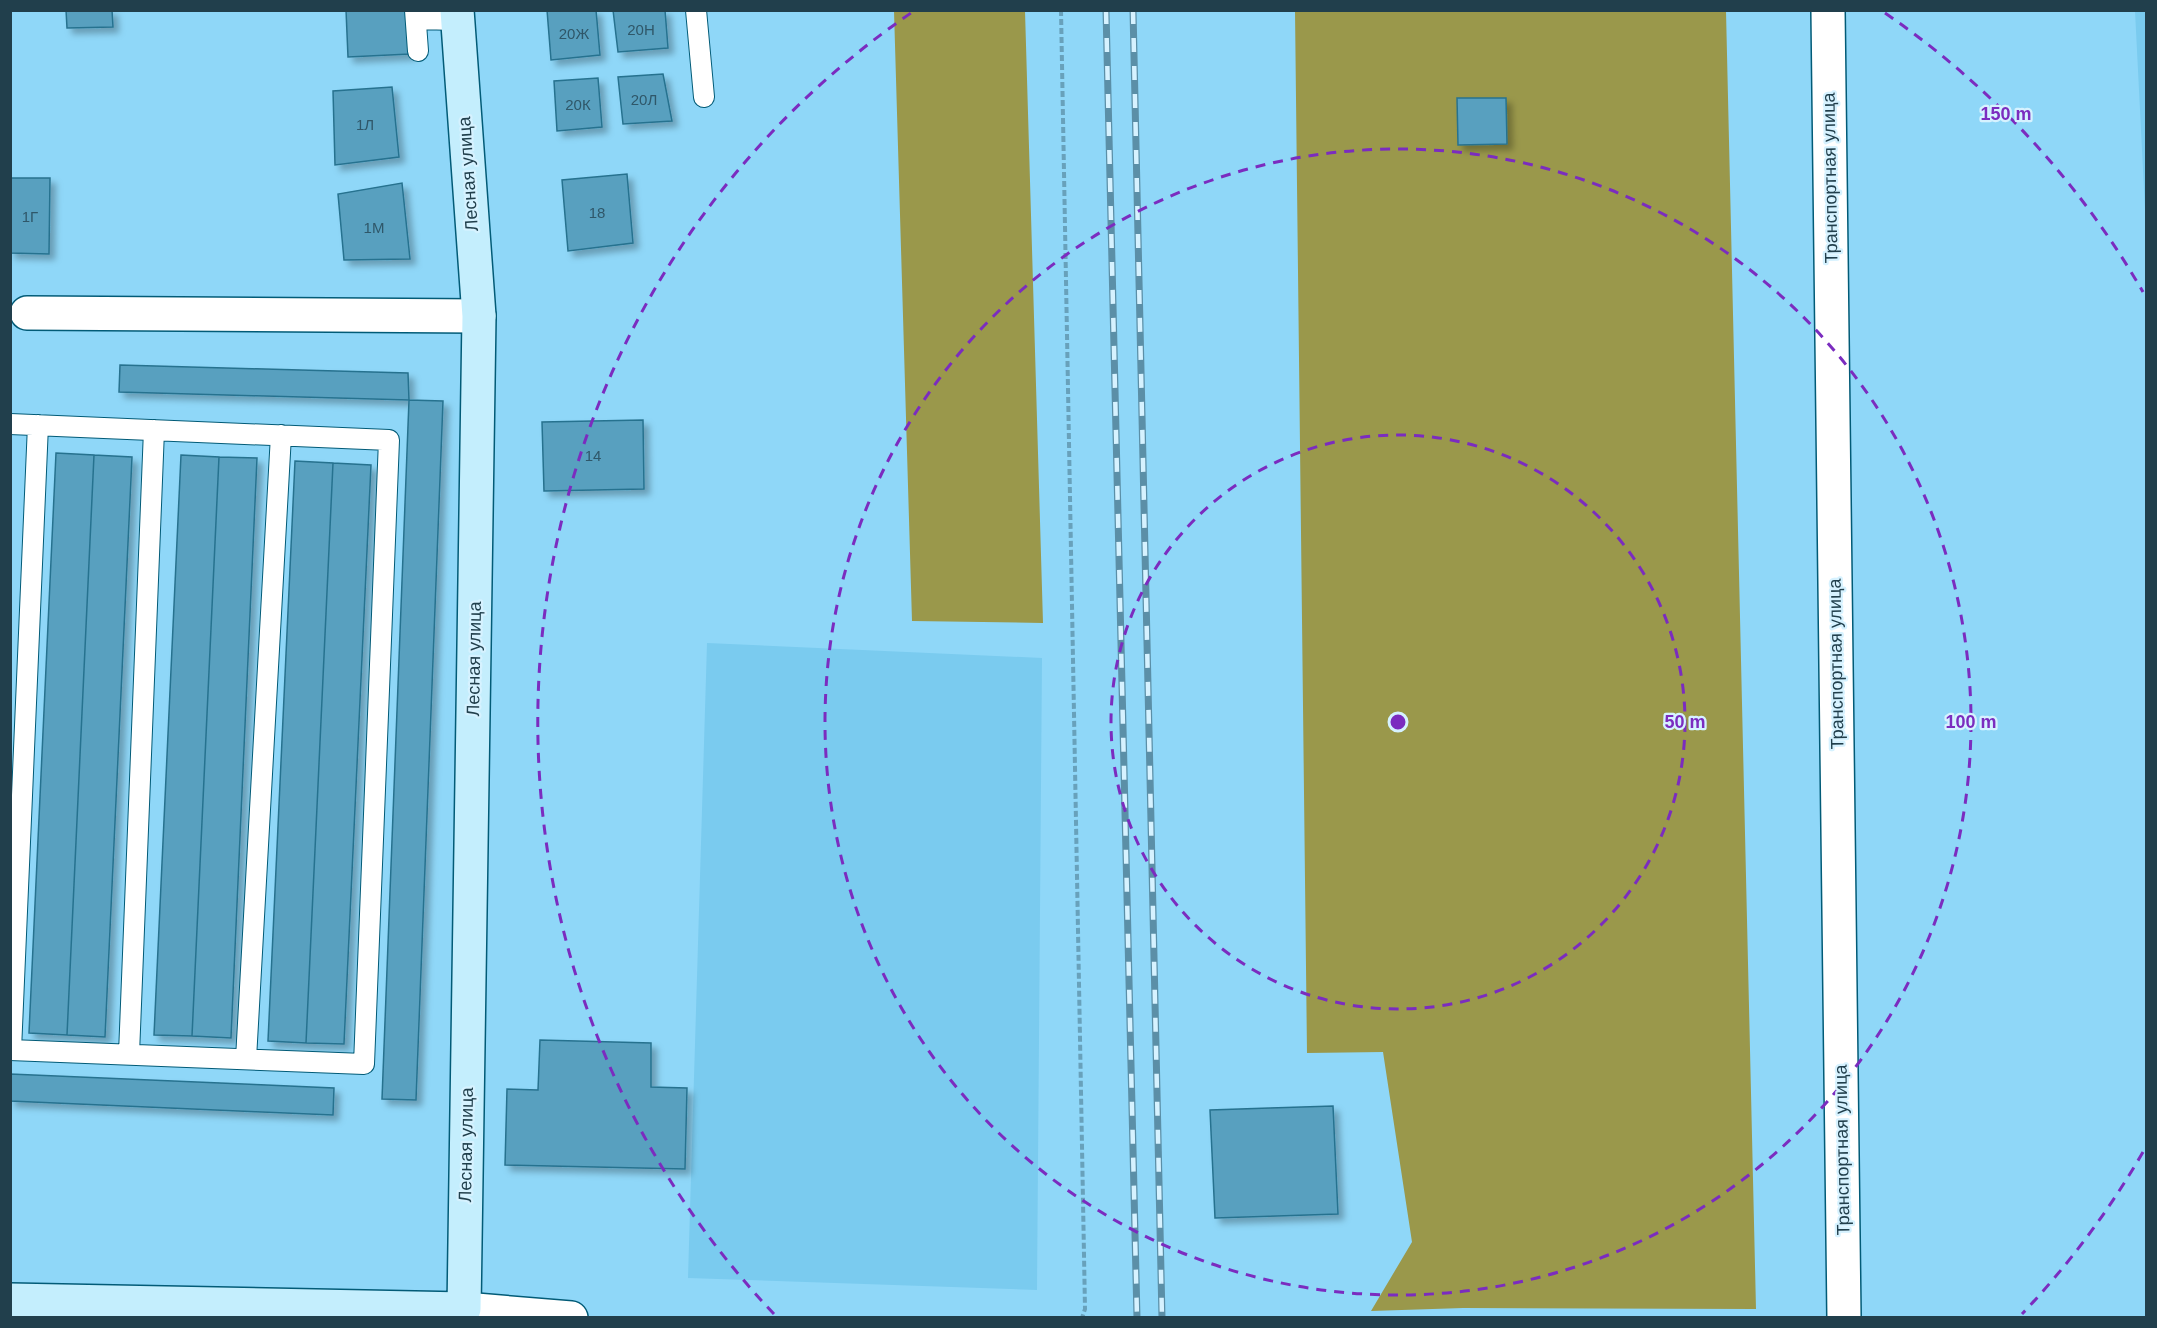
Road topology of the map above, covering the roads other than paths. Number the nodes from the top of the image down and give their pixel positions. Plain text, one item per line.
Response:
1 (696, 10) edge
2 (1828, 10) edge
3 (415, 15) edge
4 (457, 15) edge
5 (418, 51) dead end
6 (704, 98) dead end
7 (27, 313) dead end
8 (479, 316) junction
9 (10, 424) edge
10 (38, 425) junction
11 (154, 430) junction
12 (281, 435) junction
13 (11, 1050) edge
14 (129, 1054) junction
15 (246, 1059) junction
16 (10, 1300) edge
17 (464, 1309) junction
18 (378, 1312) edge
19 (571, 1317) edge
20 (1844, 1317) edge

1 - 6 lane
2 - 20 street, Транспортная улица
3 - 4 lane
3 - 5 lane
4 - 8 street, Лесная улица
7 - 8 street
8 - 17 street, Лесная улица
9 - 10 lane
10 - 11 lane
10 - 13 lane
11 - 12 lane
11 - 14 lane
12 - 15 lane
12 - 15 lane
13 - 14 lane
14 - 15 lane
16 - 18 street
17 - 18 street
17 - 19 street

